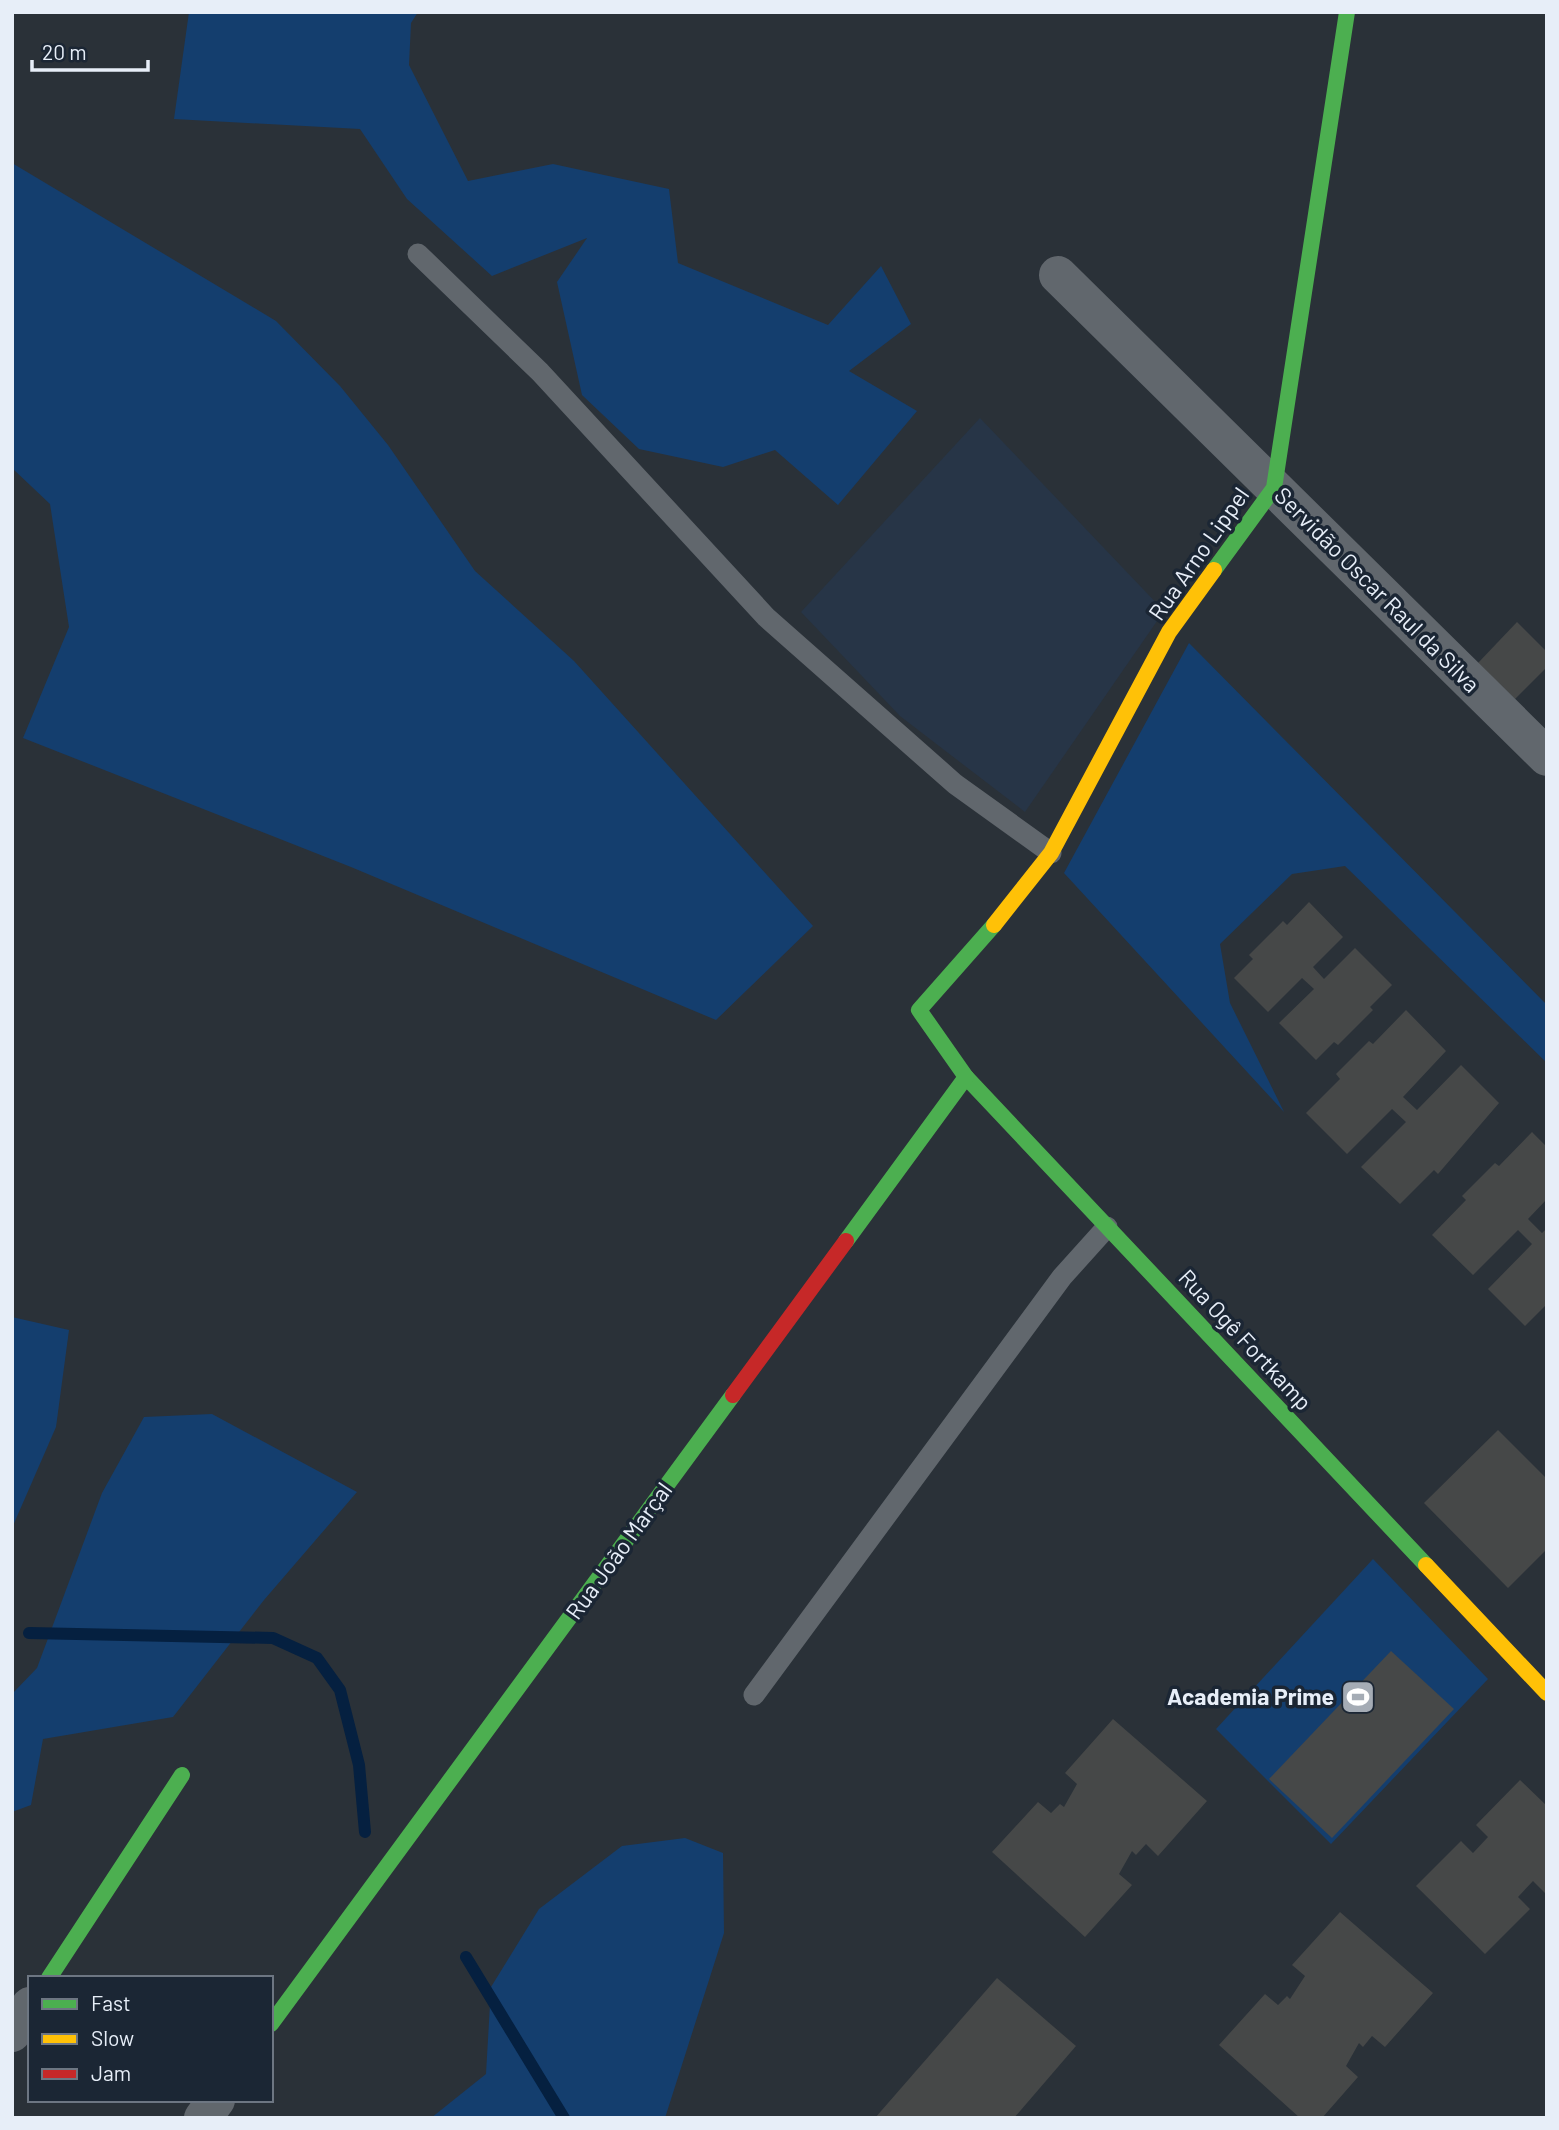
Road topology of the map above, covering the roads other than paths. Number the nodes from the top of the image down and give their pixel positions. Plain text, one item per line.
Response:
1 (1347, 12) edge
2 (418, 254) dead end
3 (1058, 275) dead end
4 (1274, 488) junction
5 (1547, 757) edge
6 (1051, 853) junction
7 (919, 1010) joint
8 (966, 1077) junction
9 (1107, 1227) junction
10 (1547, 1693) edge
11 (754, 1695) dead end
12 (181, 1776) dead end
13 (49, 1976) edge
14 (28, 2009) edge
15 (273, 2021) edge
16 (12, 2033) edge
17 (215, 2102) edge
18 (203, 2118) edge

1 - 4 street, Rua Arno Lippel
2 - 6 lane
3 - 4 street, Servidão Oscar Raul da Silva
4 - 5 street, Servidão Oscar Raul da Silva
4 - 6 street, Rua Arno Lippel
6 - 7 street, Rua Arno Lippel
7 - 8 street, Rua Ogê Fortkamp
8 - 9 street, Rua Ogê Fortkamp
8 - 15 street, Rua João Marçal
9 - 10 street, Rua Ogê Fortkamp
9 - 11 lane
12 - 13 street
14 - 16 street
17 - 18 street

